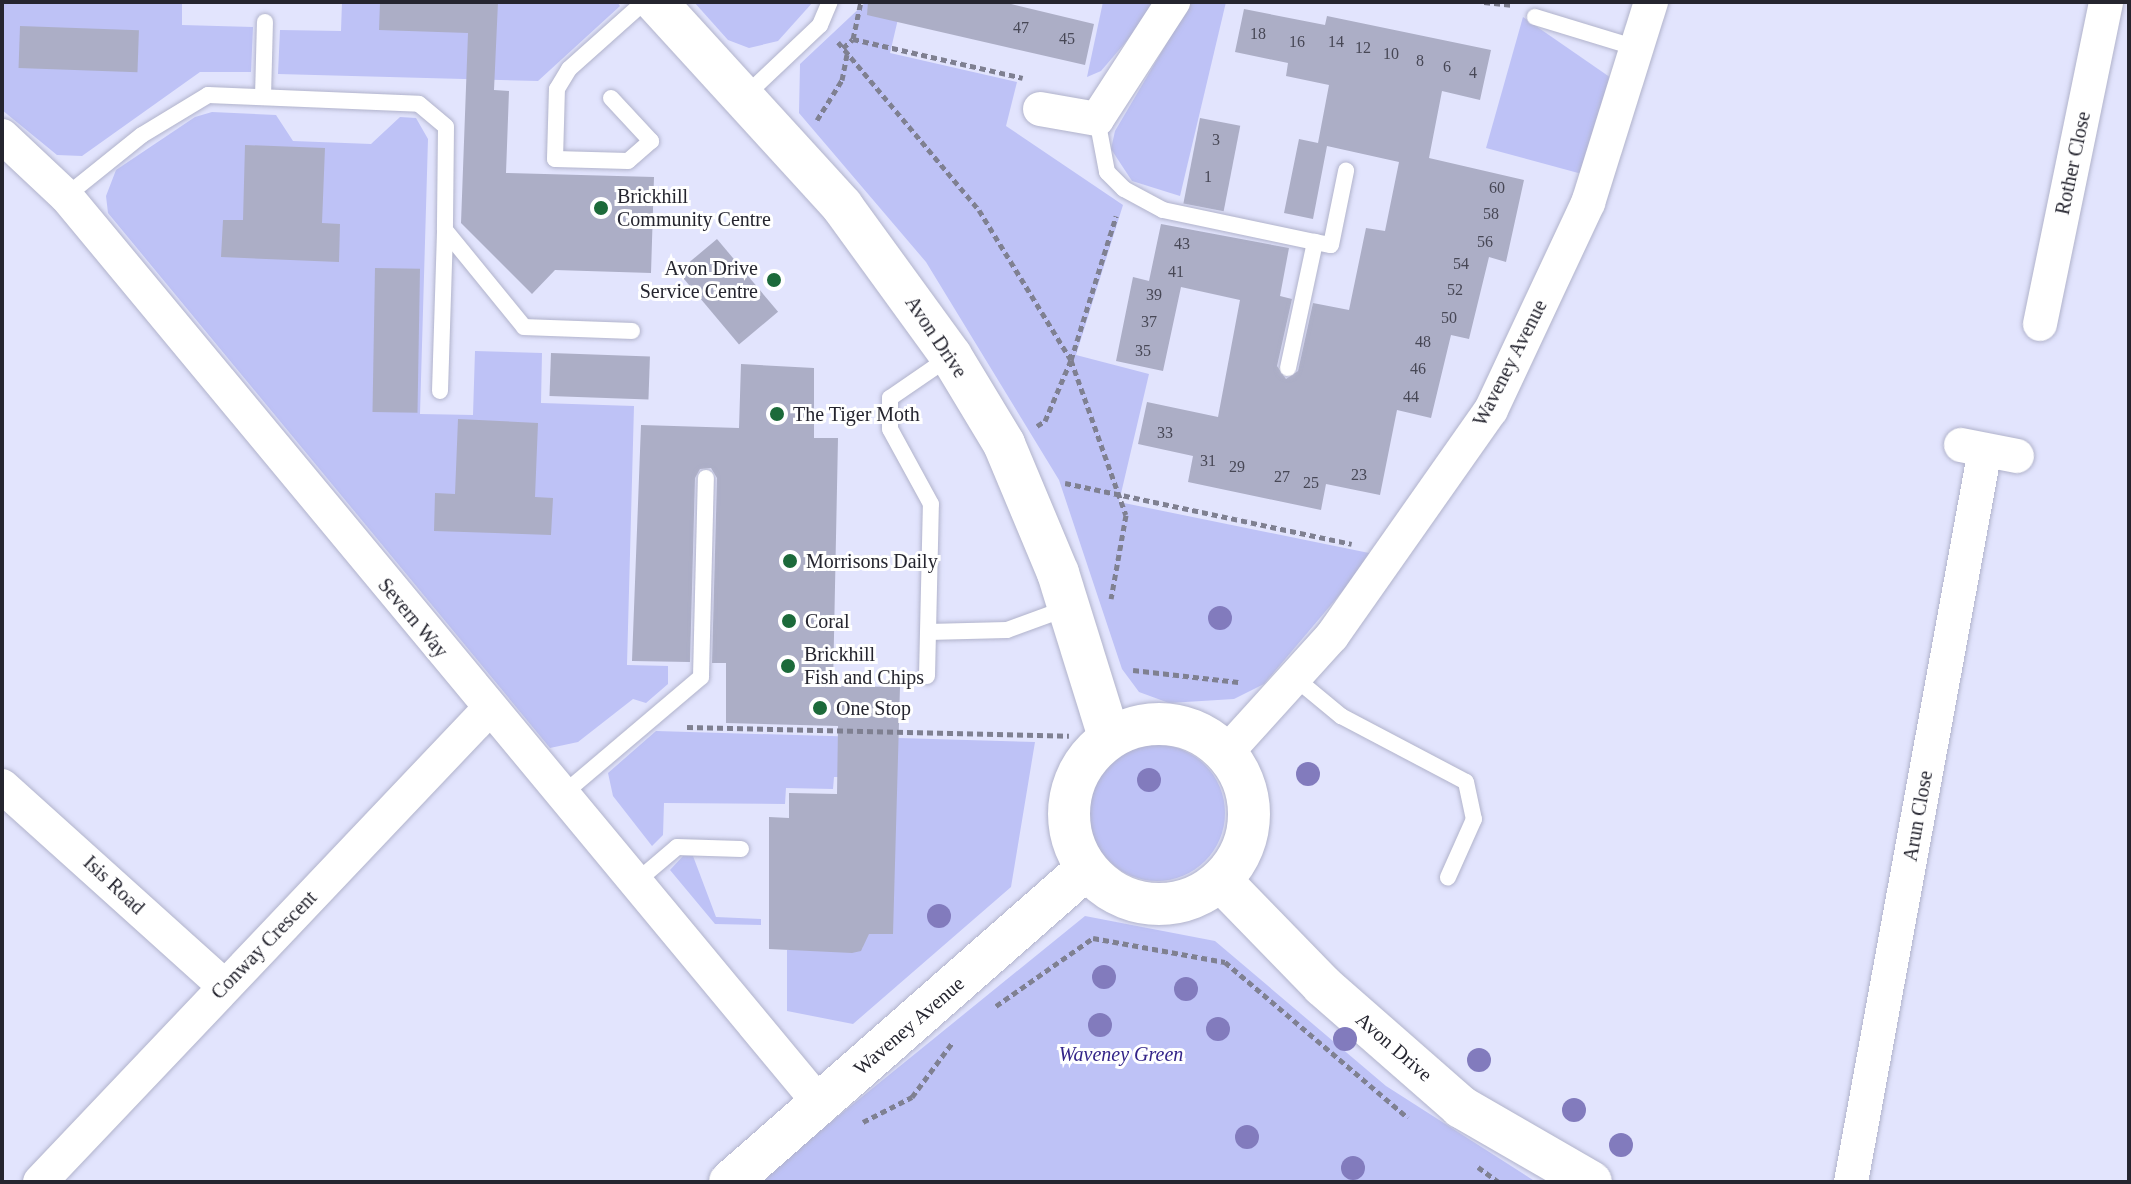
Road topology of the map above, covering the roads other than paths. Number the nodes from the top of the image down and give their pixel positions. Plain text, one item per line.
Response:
1 (644, 2) edge
2 (656, 2) edge
3 (830, 2) edge
4 (1173, 2) edge
5 (1651, 2) edge
6 (2106, 2) edge
7 (1535, 17) dead end
8 (265, 22) dead end
9 (1640, 49) junction
10 (1037, 95) road end
11 (263, 97) junction
12 (744, 97) junction
13 (611, 98) dead end
14 (1097, 119) junction
15 (2, 136) edge
16 (1346, 171) dead end
17 (66, 196) junction
18 (445, 230) junction
19 (1315, 242) junction
20 (2040, 324) dead end
21 (632, 331) dead end
22 (951, 356) junction
23 (1288, 368) dead end
24 (440, 391) dead end
25 (1988, 450) dead end
26 (706, 478) dead end
27 (1071, 606) junction
28 (928, 632) junction
29 (927, 676) dead end
30 (1295, 678) junction
31 (489, 709) junction
32 (1109, 737) junction
33 (1226, 753) junction
34 (2, 786) edge
35 (562, 795) junction
36 (741, 849) dead end
37 (1086, 869) junction
38 (1448, 877) dead end
39 (637, 881) junction
40 (1221, 881) junction
41 (224, 986) junction
42 (833, 1117) junction
43 (40, 1182) edge
44 (730, 1182) edge
45 (1591, 1182) edge
46 (1851, 1182) edge

1 - 13 lane
2 - 12 street, Avon Drive
3 - 12 lane
4 - 14 street
5 - 9 street, Waveney Avenue
6 - 20 street, Rother Close
7 - 9 lane
8 - 11 lane
9 - 30 street, Waveney Avenue
10 - 14 street
11 - 17 lane
11 - 18 lane
12 - 22 street, Avon Drive
14 - 19 lane
15 - 17 street, Severn Way
16 - 19 lane
17 - 31 street, Severn Way
18 - 21 lane
18 - 24 lane
19 - 23 lane
22 - 27 street, Avon Drive
22 - 28 lane
25 - 46 street, Arun Close
26 - 35 lane
27 - 28 lane
27 - 32 street, Avon Drive
28 - 29 lane
30 - 33 street, Waveney Avenue
30 - 38 lane
31 - 35 street, Severn Way
31 - 41 street, Conway Crescent
32 - 33 street
32 - 37 street
33 - 40 street
34 - 41 street, Isis Road
35 - 39 street, Severn Way
36 - 39 lane
37 - 40 street
37 - 42 street, Waveney Avenue
39 - 42 street, Severn Way
40 - 45 street, Avon Drive
41 - 43 street, Conway Crescent
42 - 44 street, Waveney Avenue

